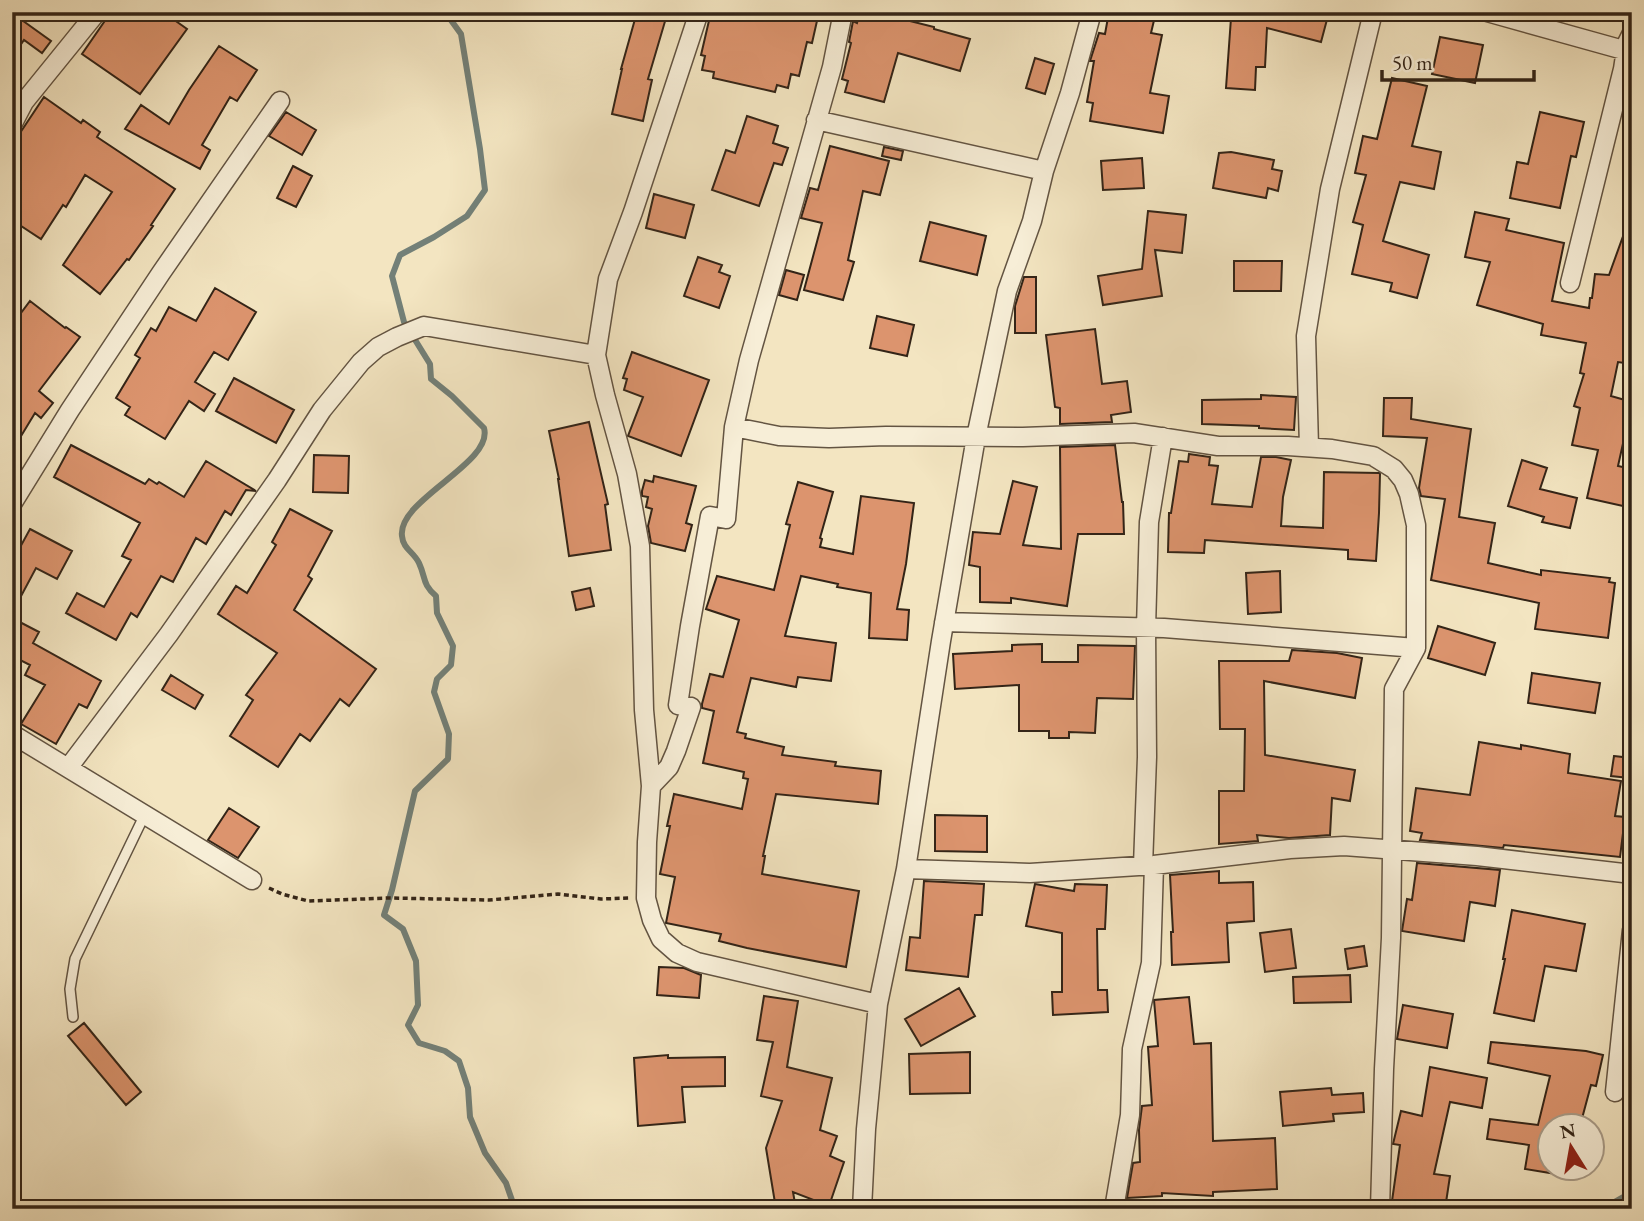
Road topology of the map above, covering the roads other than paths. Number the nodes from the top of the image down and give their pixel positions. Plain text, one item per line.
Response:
1 (97, 12) edge
2 (699, 12) edge
3 (843, 12) edge
4 (1092, 12) edge
5 (1373, 12) edge
6 (1487, 12) edge
7 (1632, 33) edge
8 (1627, 51) junction
9 (280, 101) dead end
10 (816, 120) junction
11 (12, 125) edge
12 (1044, 171) junction
13 (1570, 283) dead end
14 (596, 355) junction
15 (734, 428) junction
16 (976, 437) junction
17 (1163, 437) junction
18 (1309, 447) junction
19 (12, 504) edge
20 (944, 622) junction
21 (1146, 628) junction
22 (1416, 648) junction
23 (12, 734) edge
24 (68, 768) junction
25 (651, 786) junction
26 (145, 814) junction
27 (1393, 850) junction
28 (1149, 865) junction
29 (906, 869) junction
30 (1632, 874) edge
31 (252, 880) road end
32 (1632, 930) edge
33 (878, 1004) junction
34 (73, 1017) dead end
35 (1615, 1092) dead end
36 (862, 1209) edge
37 (1114, 1209) edge
38 (1380, 1209) edge

1 - 11 street
2 - 14 street
3 - 10 street
4 - 12 street
5 - 18 street
6 - 8 street
7 - 8 street
8 - 13 street
9 - 19 street
10 - 12 street
10 - 15 street
12 - 16 street
14 - 24 street
14 - 25 street
15 - 16 street
15 - 25 street
16 - 17 street
16 - 20 street
17 - 18 street
17 - 21 street
18 - 22 street
20 - 21 street
20 - 29 street
21 - 22 street
21 - 28 street
22 - 27 street
23 - 24 street
24 - 26 street
25 - 33 street
26 - 31 street
26 - 34 lane
27 - 28 street
27 - 30 street
27 - 38 street
28 - 29 street
28 - 37 street
29 - 33 street
32 - 35 street
33 - 36 street

